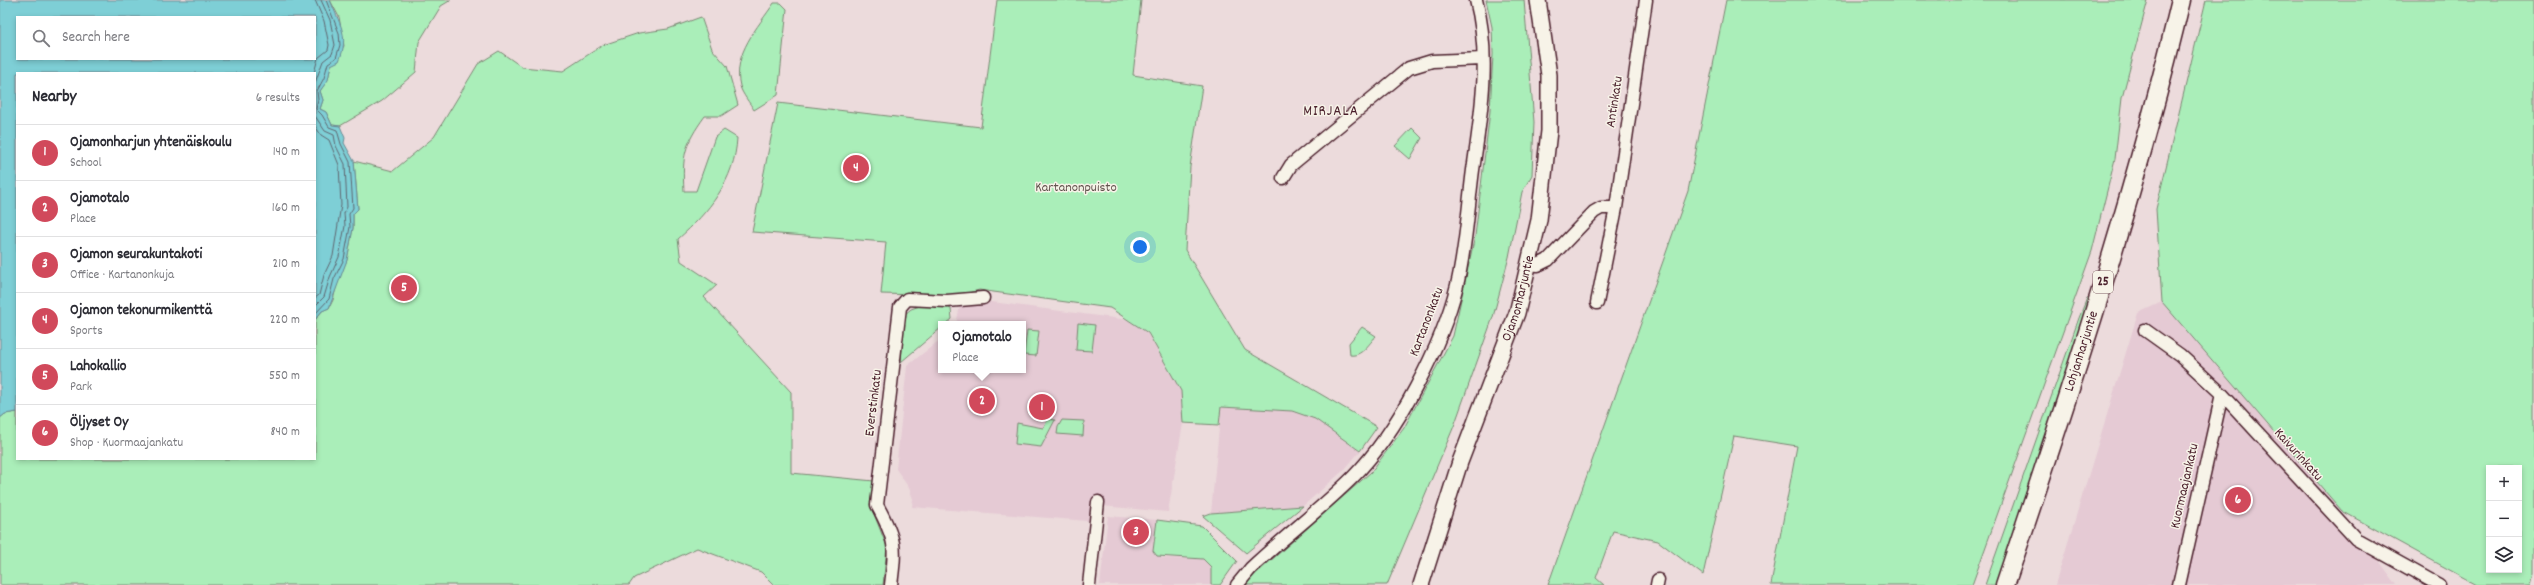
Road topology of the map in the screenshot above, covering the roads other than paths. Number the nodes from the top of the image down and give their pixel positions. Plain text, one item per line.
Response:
1 (1476, 0) edge
2 (1538, 0) edge
3 (1646, 0) edge
4 (2181, 0) edge
5 (1483, 59) junction
6 (1283, 178) dead end
7 (1616, 208) junction
8 (1529, 264) junction
9 (983, 298) dead end
10 (1597, 303) dead end
11 (2145, 330) dead end
12 (2222, 394) junction
13 (1098, 502) dead end
14 (891, 585) edge
15 (1089, 585) edge
16 (1237, 585) edge
17 (1421, 585) edge
18 (2007, 585) edge
19 (2179, 585) edge
20 (2439, 585) edge

1 - 5 street, Kartanonkatu
2 - 8 main road, Ojamonharjuntie
3 - 7 street, Antinkatu
4 - 18 highway, Lohjanharjuntie / 25
5 - 6 street
5 - 16 street, Kartanonkatu
7 - 8 street
7 - 10 street, Antinkatu
8 - 17 main road, Ojamonharjuntie
9 - 14 street, Everstinkatu
11 - 12 street, Kaivurinkatu
12 - 19 street, Kuormaajankatu
12 - 20 street, Kaivurinkatu
13 - 15 street

